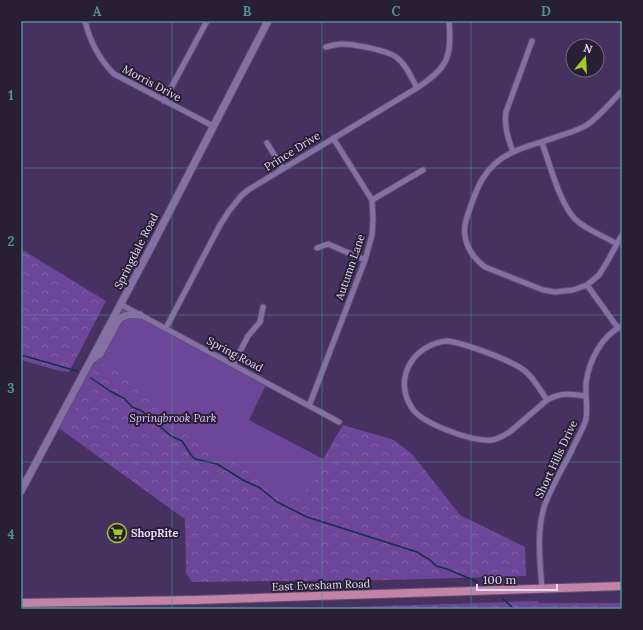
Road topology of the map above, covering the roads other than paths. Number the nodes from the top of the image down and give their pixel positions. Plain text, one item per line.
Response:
1 (85, 21) edge
2 (207, 21) edge
3 (268, 21) edge
4 (449, 21) edge
5 (532, 41) dead end
6 (326, 47) dead end
7 (417, 88) junction
8 (622, 91) edge
9 (164, 101) junction
10 (213, 126) junction
11 (334, 138) junction
12 (267, 143) dead end
13 (542, 143) junction
14 (513, 152) junction
15 (284, 169) junction
16 (423, 170) dead end
17 (372, 200) junction
18 (622, 235) edge
19 (617, 244) junction
20 (317, 248) dead end
21 (364, 260) junction
22 (587, 285) junction
23 (120, 304) junction
24 (263, 307) dead end
25 (140, 315) junction
26 (620, 327) edge
27 (166, 328) junction
28 (91, 360) junction
29 (233, 365) junction
30 (586, 396) junction
31 (547, 400) junction
32 (309, 406) junction
33 (339, 422) dead end
34 (21, 491) edge
35 (622, 586) edge
36 (542, 589) junction
37 (21, 603) edge

1 - 9 street, Morris Drive
2 - 9 street
3 - 10 main road, Springdale Road
4 - 7 street, Prince Drive
5 - 14 street
6 - 7 street
7 - 11 street, Prince Drive
8 - 13 street
9 - 10 street, Morris Drive
10 - 23 main road, Springdale Road
11 - 15 street, Prince Drive
11 - 17 street, Autumn Lane
12 - 15 street
13 - 14 street
13 - 19 street
14 - 22 street
15 - 27 street, Prince Drive
16 - 17 street
17 - 21 street, Autumn Lane
18 - 19 street
19 - 22 street
20 - 21 street
21 - 32 street, Autumn Lane
22 - 26 street
23 - 25 street, Spring Road
23 - 28 main road, Springdale Road
24 - 29 street
25 - 27 street, Spring Road
25 - 28 main road
26 - 30 street, Short Hills Drive
27 - 29 street, Spring Road
28 - 34 main road, Springdale Road
29 - 32 street, Spring Road
30 - 31 street
30 - 36 street, Short Hills Drive
31 - 31 street
32 - 33 street, Spring Road
35 - 36 main road, East Evesham Road
36 - 37 main road, East Evesham Road

